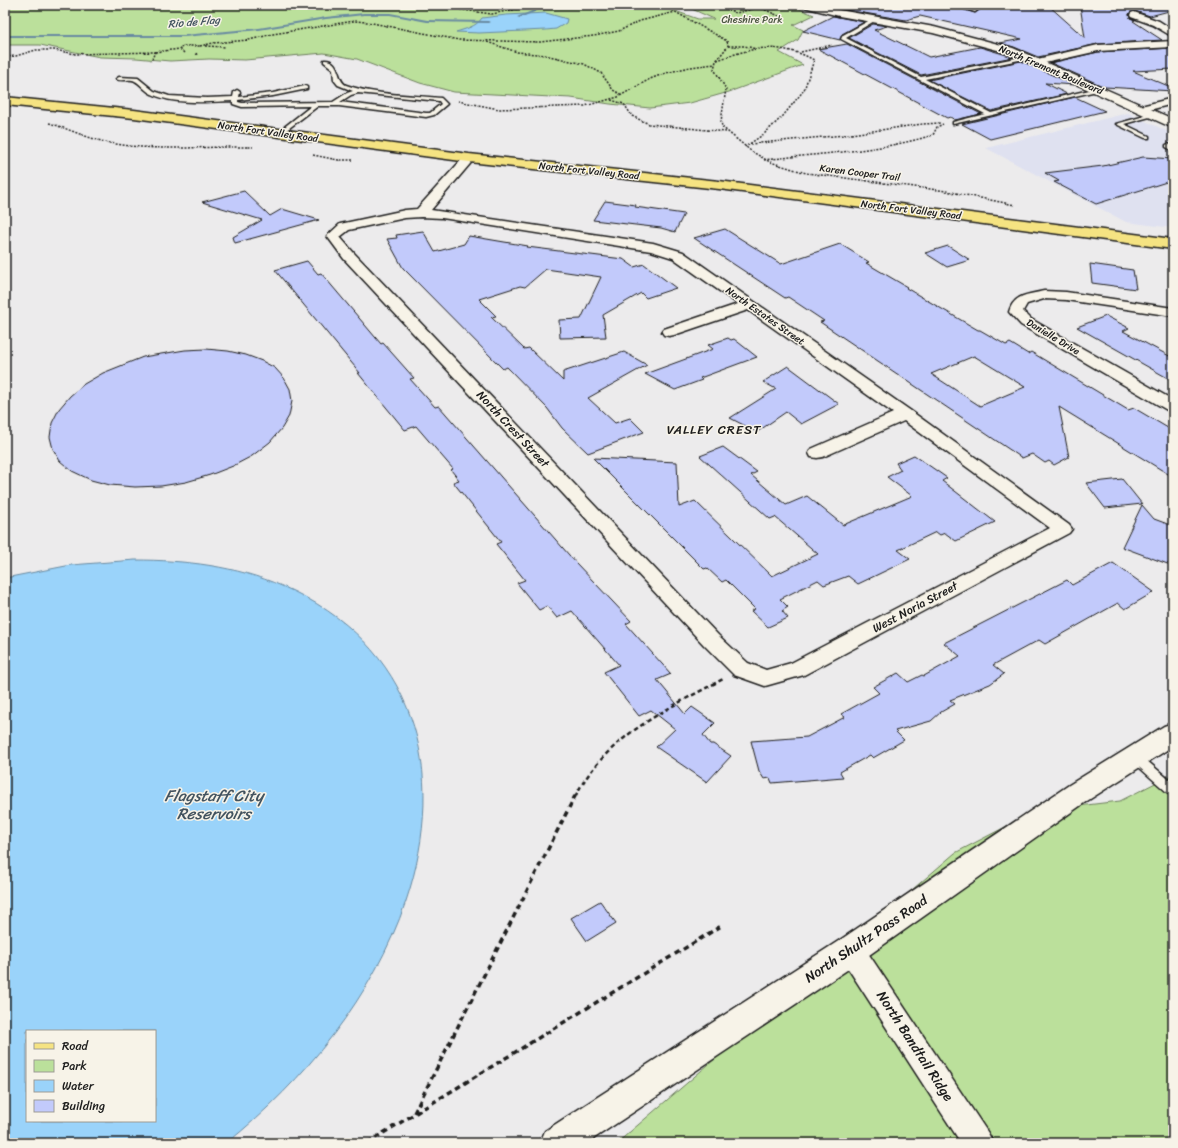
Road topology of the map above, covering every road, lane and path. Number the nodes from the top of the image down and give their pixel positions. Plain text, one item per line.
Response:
1 (402, 5) edge
2 (408, 5) edge
3 (429, 5) edge
4 (537, 5) edge
5 (663, 5) edge
6 (718, 5) edge
7 (741, 5) edge
8 (808, 5) edge
9 (962, 5) edge
10 (750, 6) edge
11 (974, 9) dead end
12 (676, 12) junction
13 (779, 16) dead end
14 (1134, 16) dead end
15 (874, 20) junction
16 (1173, 34) edge
17 (485, 42) junction
18 (848, 42) junction
19 (1173, 44) edge
20 (200, 46) junction
21 (728, 46) junction
22 (225, 47) dead end
23 (180, 49) junction
24 (756, 49) junction
25 (155, 52) junction
26 (801, 52) junction
27 (184, 53) dead end
28 (5, 57) edge
29 (1024, 57) junction
30 (326, 61) dead end
31 (716, 61) junction
32 (151, 62) dead end
33 (1036, 62) junction
34 (715, 64) junction
35 (119, 79) dead end
36 (920, 79) junction
37 (287, 86) dead end
38 (1098, 90) junction
39 (358, 91) junction
40 (243, 92) dead end
41 (236, 95) junction
42 (623, 95) junction
43 (441, 100) junction
44 (610, 100) junction
45 (5, 101) edge
46 (1173, 101) edge
47 (333, 104) junction
48 (316, 105) junction
49 (1141, 109) junction
50 (990, 115) junction
51 (1154, 115) junction
52 (943, 123) junction
53 (955, 123) joint
54 (1173, 124) edge
55 (727, 132) junction
56 (280, 133) junction
57 (1147, 137) dead end
58 (749, 144) junction
59 (745, 147) junction
60 (469, 158) junction
61 (764, 160) junction
62 (1019, 206) dead end
63 (421, 213) junction
64 (1173, 244) edge
65 (749, 305) junction
66 (1173, 312) edge
67 (669, 332) dead end
68 (1173, 407) edge
69 (905, 414) junction
70 (817, 453) dead end
71 (1063, 529) joint
72 (741, 669) junction
73 (765, 678) joint
74 (1173, 733) edge
75 (1135, 757) junction
76 (1173, 790) edge
77 (721, 926) dead end
78 (851, 950) junction
79 (414, 1113) junction
80 (367, 1143) edge
81 (557, 1143) edge
82 (978, 1143) edge

1 - 2 path
3 - 4 path
5 - 12 path
6 - 10 path
7 - 10 path
8 - 15 street, North Fremont Boulevard
9 - 11 street
10 - 13 path
12 - 17 path
12 - 21 path
14 - 16 street
15 - 18 lane
15 - 29 street, North Fremont Boulevard
17 - 20 path
17 - 42 path
18 - 26 path
18 - 36 lane
19 - 33 street
20 - 22 path
20 - 23 path
21 - 24 path
21 - 31 path
23 - 25 path
23 - 27 path
24 - 26 path
24 - 31 path
25 - 28 path
25 - 32 path
26 - 58 path
29 - 33 street, North Fremont Boulevard
29 - 36 lane
30 - 39 lane
31 - 34 path
33 - 38 street, North Fremont Boulevard
34 - 42 path
34 - 55 path
35 - 41 lane
36 - 50 lane
37 - 41 lane
38 - 49 street, North Fremont Boulevard
38 - 50 lane
39 - 43 lane
39 - 47 lane
40 - 41 lane
41 - 48 lane
42 - 44 path
43 - 44 path
43 - 47 lane
44 - 55 path
45 - 56 main road, North Fort Valley Road
46 - 49 street
47 - 48 lane
48 - 56 lane
49 - 51 street, North Fremont Boulevard
50 - 53 lane
51 - 54 street, North Fremont Boulevard
51 - 57 lane
52 - 53 path
52 - 58 path
52 - 61 path
55 - 59 path, Karen Cooper Trail
56 - 60 main road, North Fort Valley Road
58 - 59 path
59 - 61 path, Karen Cooper Trail
60 - 63 street
60 - 64 main road, North Fort Valley Road
61 - 62 path, Karen Cooper Trail
63 - 65 street, North Estates Street
63 - 72 street, North Crest Street
65 - 67 street
65 - 69 street, North Estates Street
66 - 68 street, Danielle Drive
69 - 70 street
69 - 71 street, North Estates Street
71 - 73 street, West Noria Street
72 - 73 street, North Crest Street
72 - 79 path
74 - 75 street, North Shultz Pass Road
75 - 76 lane
75 - 78 street, North Shultz Pass Road
77 - 79 path
78 - 81 street, North Shultz Pass Road
78 - 82 street, North Bandtail Ridge
79 - 80 path

